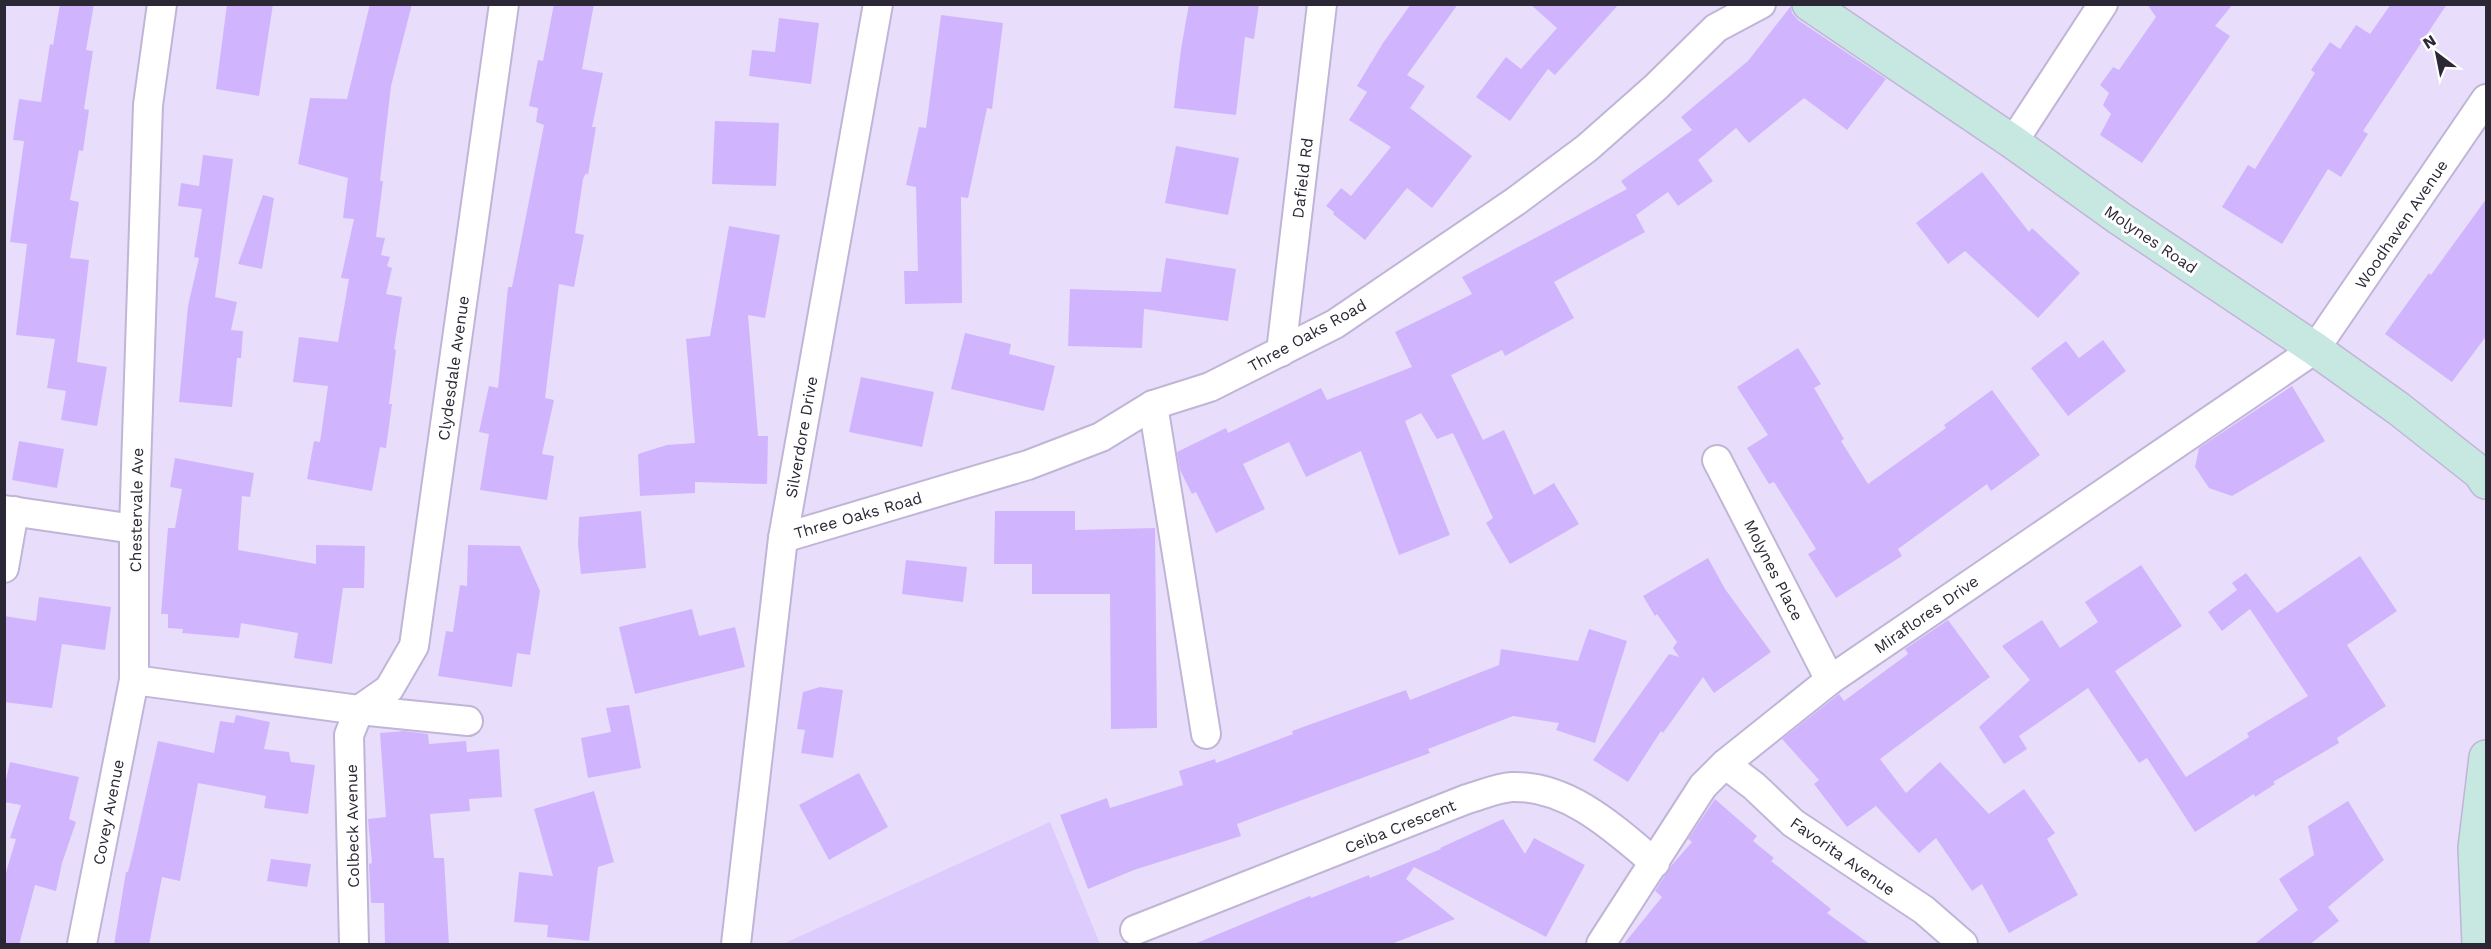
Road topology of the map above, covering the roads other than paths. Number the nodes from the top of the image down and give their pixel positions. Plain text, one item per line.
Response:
1 (162, 4) edge
2 (504, 4) edge
3 (878, 4) edge
4 (1322, 4) edge
5 (1761, 4) edge
6 (1809, 4) edge
7 (2103, 4) edge
8 (2487, 99) edge
9 (2013, 142) junction
10 (2315, 349) junction
11 (1281, 352) junction
12 (1153, 405) junction
13 (1717, 460) dead end
14 (2487, 482) edge
15 (9, 511) edge
16 (134, 529) junction
17 (783, 538) junction
18 (4, 568) edge
19 (134, 680) junction
20 (1830, 680) junction
21 (359, 710) junction
22 (468, 721) dead end
23 (1206, 734) dead end
24 (2487, 757) edge
25 (1725, 764) junction
26 (1655, 863) junction
27 (1135, 930) dead end
28 (82, 945) edge
29 (354, 945) edge
30 (736, 945) edge
31 (1601, 945) edge
32 (1963, 945) edge
33 (2479, 945) edge

1 - 16 street, Chestervale Ave
2 - 21 street, Clydesdale Avenue
3 - 17 street, Silverdore Drive
4 - 11 street, Dafield Rd
5 - 11 street, Three Oaks Road
6 - 9 main road, Molynes Road
7 - 9 street
8 - 10 street, Woodhaven Avenue
9 - 10 main road, Molynes Road
10 - 14 main road, Molynes Road
10 - 20 street, Miraflores Drive
11 - 12 street, Three Oaks Road
12 - 17 street, Three Oaks Road
12 - 23 street
13 - 20 street, Molynes Place
15 - 16 street
15 - 18 street
16 - 19 street, Chestervale Ave
17 - 30 street, Silverdore Drive
19 - 21 street
19 - 28 street, Covey Avenue
20 - 25 street, Miraflores Drive
21 - 22 street
21 - 29 street, Colbeck Avenue
24 - 33 main road
25 - 26 street, Miraflores Drive
25 - 32 street, Favorita Avenue
26 - 27 street, Ceiba Crescent
26 - 31 street, Miraflores Drive

